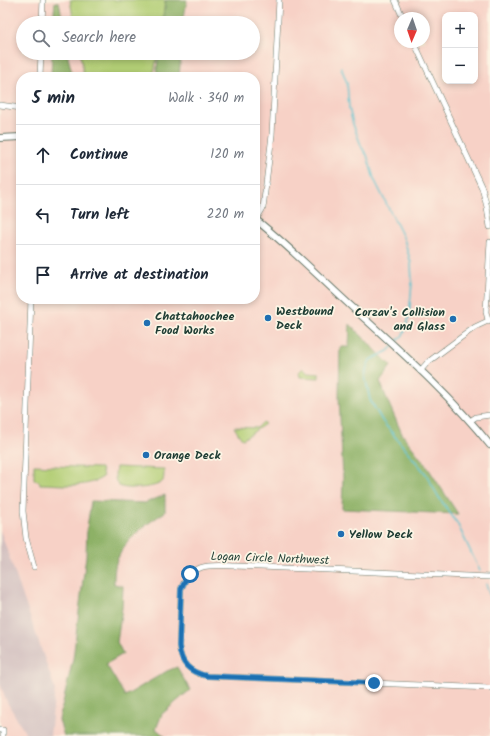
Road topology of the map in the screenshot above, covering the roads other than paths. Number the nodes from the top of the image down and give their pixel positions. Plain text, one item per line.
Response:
1 (43, 0) edge
2 (279, 0) edge
3 (395, 0) edge
4 (400, 12) edge
5 (42, 16) edge
6 (417, 48) edge
7 (41, 60) edge
8 (40, 72) edge
9 (0, 105) edge
10 (16, 107) edge
11 (16, 137) edge
12 (0, 138) edge
13 (260, 213) edge
14 (260, 223) edge
15 (490, 227) edge
16 (490, 242) edge
17 (31, 304) edge
18 (489, 320) edge
19 (420, 370) junction
20 (490, 416) edge
21 (470, 421) junction
22 (490, 445) edge
23 (34, 567) dead end
24 (490, 577) edge
25 (490, 688) edge
26 (0, 730) edge
27 (3, 736) edge

1 - 5 street
2 - 13 street
3 - 4 street
6 - 15 street
7 - 8 street
9 - 10 street
11 - 12 street
14 - 19 street
16 - 18 street
17 - 23 street
18 - 19 street
19 - 21 street
20 - 21 street
21 - 22 street
24 - 25 street, Logan Circle Northwest
26 - 27 street

